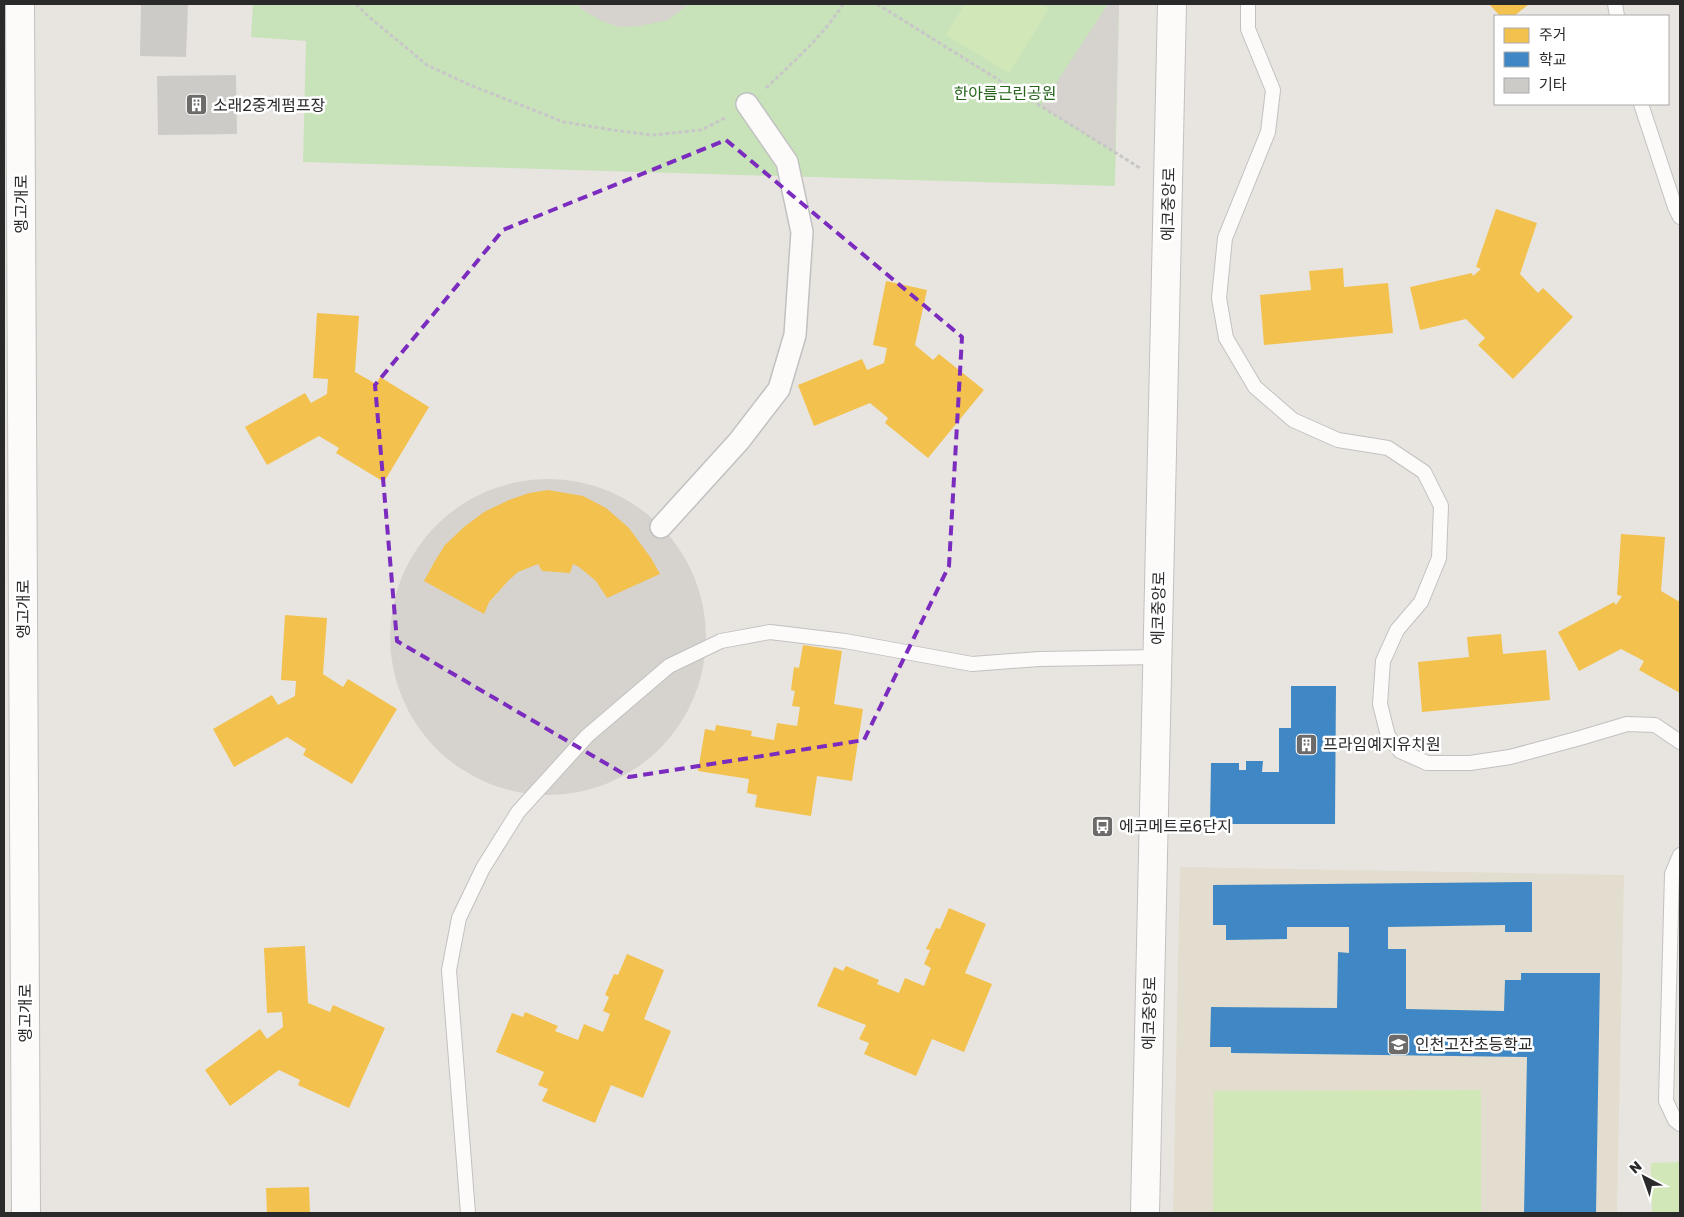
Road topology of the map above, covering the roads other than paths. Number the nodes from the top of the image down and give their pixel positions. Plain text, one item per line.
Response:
1 (20, 4) edge
2 (1172, 4) edge
3 (1248, 4) edge
4 (748, 104) road end
5 (1641, 105) edge
6 (1680, 217) edge
7 (661, 527) dead end
8 (1157, 657) junction
9 (1680, 742) edge
10 (1680, 855) edge
11 (1680, 1124) edge
12 (26, 1213) edge
13 (468, 1213) edge
14 (1145, 1213) edge

1 - 12 street, 앵고개로
2 - 8 street, 에코중앙로
3 - 9 lane
4 - 7 street
5 - 6 lane
8 - 13 lane
8 - 14 street, 에코중앙로
10 - 11 lane

